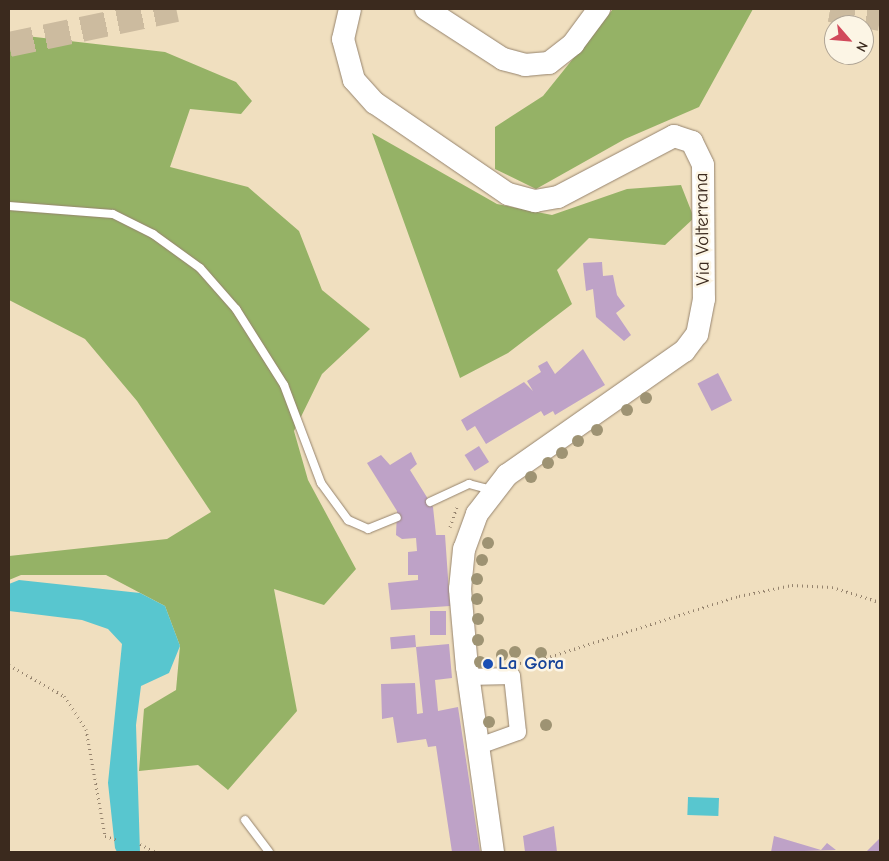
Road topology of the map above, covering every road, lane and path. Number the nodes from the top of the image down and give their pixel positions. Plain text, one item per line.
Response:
1 (350, 9) edge
2 (426, 9) edge
3 (593, 11) edge
4 (9, 206) edge
5 (493, 491) junction
6 (430, 502) dead end
7 (398, 517) dead end
8 (880, 602) edge
9 (517, 663) dead end
10 (9, 665) edge
11 (468, 677) junction
12 (476, 747) junction
13 (245, 820) dead end
14 (118, 840) dead end
15 (140, 844) dead end
16 (156, 852) edge
17 (269, 852) edge
18 (493, 852) edge

1 - 5 main road, Via Volterrana
2 - 3 main road
4 - 7 lane
5 - 6 lane
5 - 11 main road, Via Volterrana
8 - 9 path
10 - 14 path
11 - 12 main road, Via Volterrana
11 - 12 street
12 - 18 main road, Via Volterrana
13 - 17 lane
15 - 16 path

